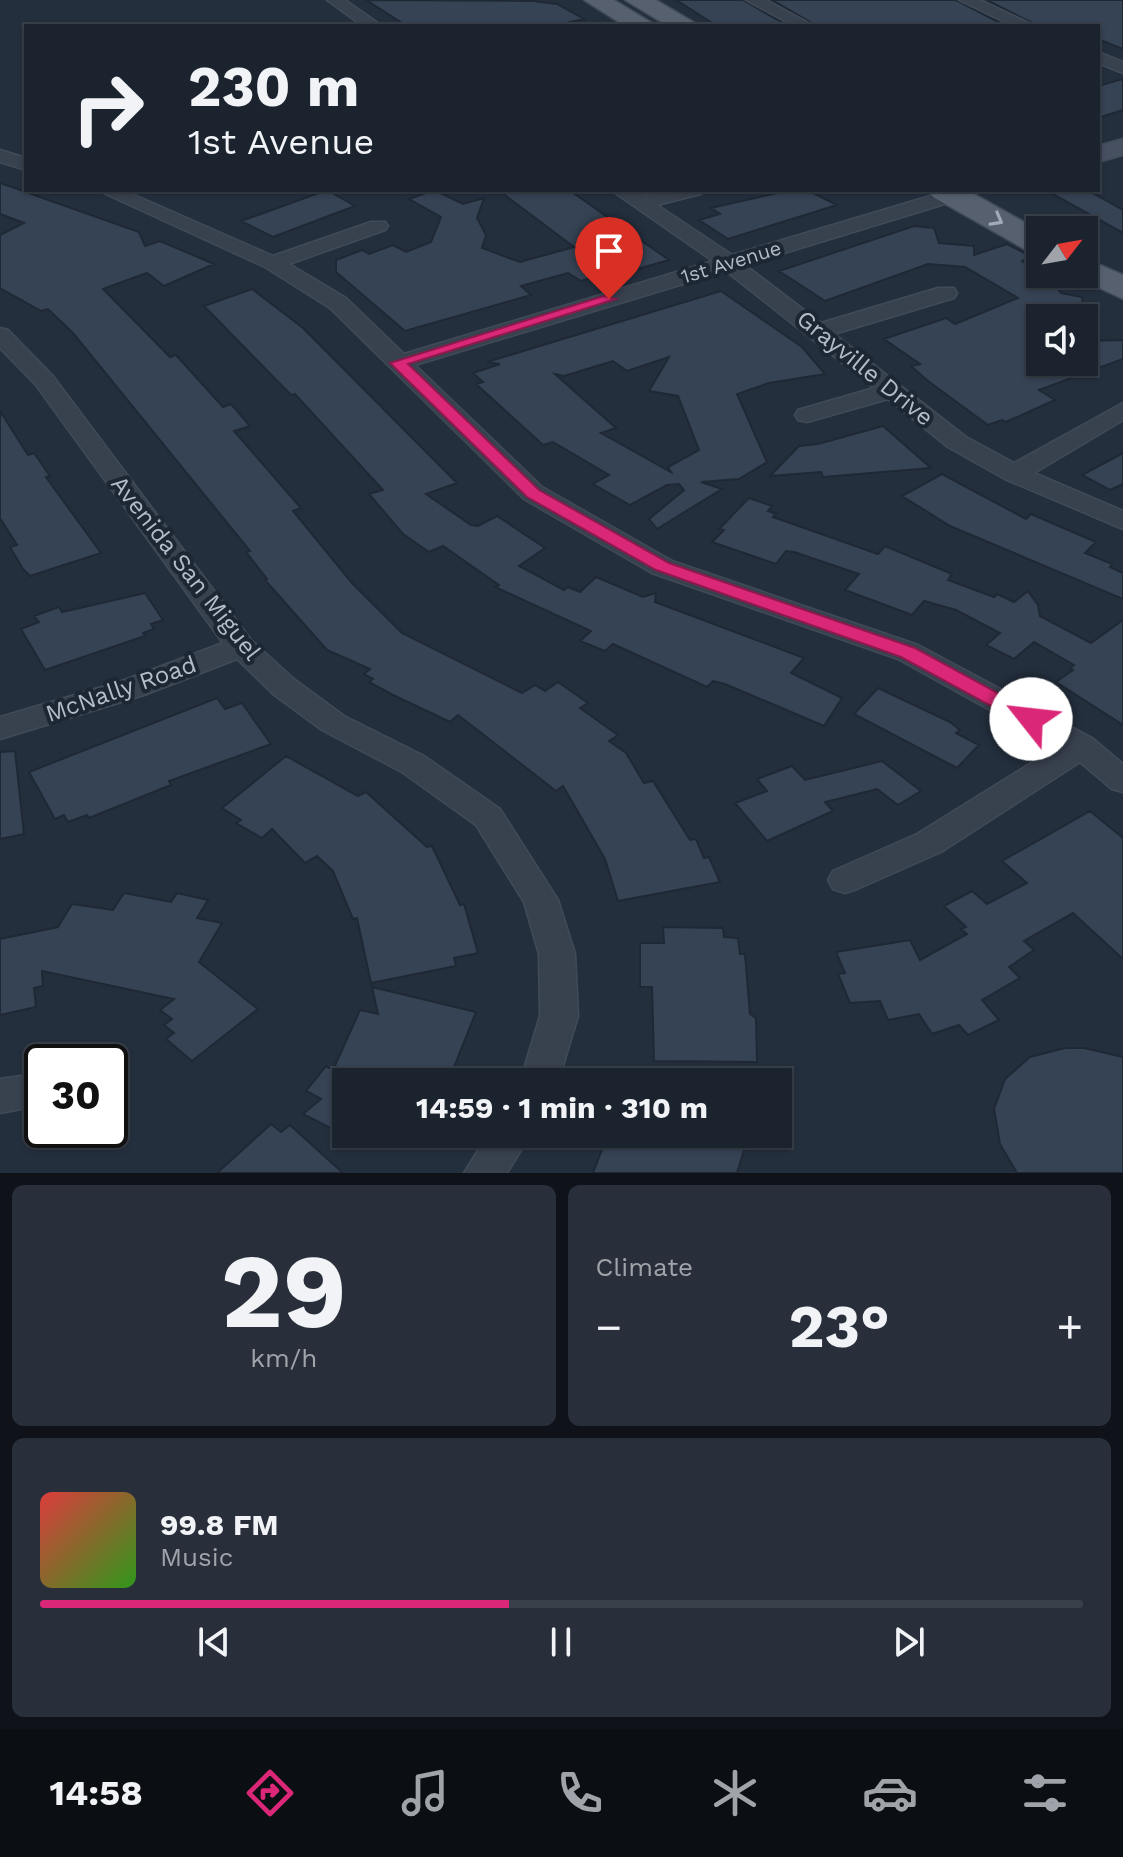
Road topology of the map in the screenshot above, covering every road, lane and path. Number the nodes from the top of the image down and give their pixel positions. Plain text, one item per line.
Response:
1 (335, 0) edge
2 (596, 0) edge
3 (637, 0) edge
4 (754, 0) edge
5 (967, 0) edge
6 (371, 24) edge
7 (640, 24) edge
8 (683, 24) edge
9 (802, 24) edge
10 (1022, 24) edge
11 (1100, 58) edge
12 (1123, 68) edge
13 (1123, 147) edge
14 (1100, 153) edge
15 (0, 156) edge
16 (24, 163) edge
17 (114, 192) edge
18 (676, 192) edge
19 (957, 192) edge
20 (999, 192) edge
21 (631, 197) edge
22 (1034, 216) edge
23 (1026, 221) edge
24 (378, 226) dead end
25 (1098, 248) edge
26 (1123, 257) edge
27 (272, 263) junction
28 (730, 263) junction
29 (1098, 276) edge
30 (1123, 289) edge
31 (946, 293) dead end
32 (819, 331) junction
33 (0, 335) edge
34 (398, 363) junction
35 (891, 391) junction
36 (1123, 410) edge
37 (807, 415) dead end
38 (1014, 474) junction
39 (1123, 521) edge
40 (241, 647) junction
41 (0, 728) edge
42 (1081, 746) junction
43 (1123, 781) edge
44 (845, 880) dead end
45 (543, 1068) edge
46 (24, 1092) edge
47 (0, 1096) edge
48 (501, 1148) edge
49 (484, 1173) edge

1 - 6 street
2 - 7 main road
3 - 8 main road
4 - 9 street
5 - 10 street
11 - 12 street
13 - 14 main road
15 - 16 street
17 - 27 street
18 - 21 street
19 -> 23 main road
19 - 28 street, 1st Avenue
20 - 22 main road
21 - 28 street, Grayville Drive
24 - 27 street
25 - 26 main road
27 - 34 street
28 - 32 street, Grayville Drive
28 - 34 street, 1st Avenue
29 - 30 main road
31 - 32 street
32 - 35 street, Grayville Drive
33 - 40 street, Avenida San Miguel
34 - 42 street
35 - 37 street
35 - 38 street, Grayville Drive
36 - 38 street
38 - 39 street, Grayville Drive
40 - 41 street, McNally Road
40 - 45 street, Avenida San Miguel
42 - 43 street
42 - 44 street
46 - 47 street
48 - 49 street

